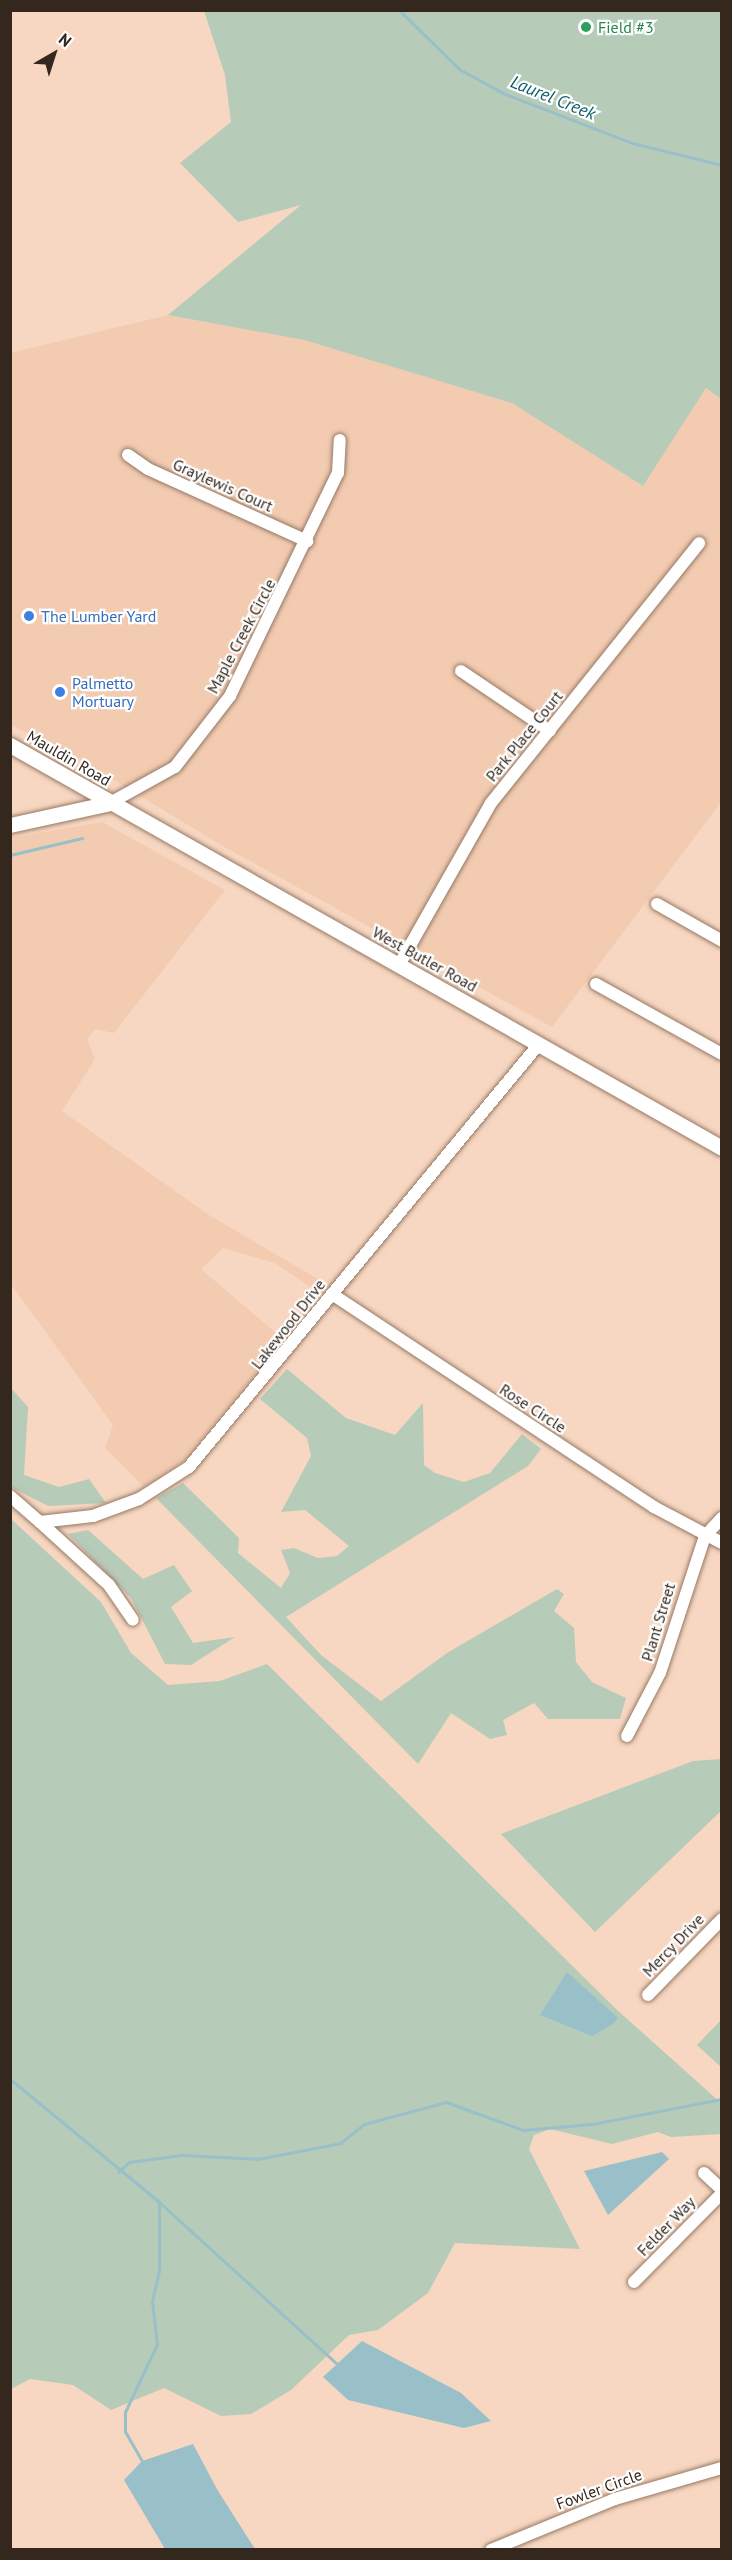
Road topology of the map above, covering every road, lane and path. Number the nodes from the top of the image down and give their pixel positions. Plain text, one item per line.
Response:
1 (340, 440) dead end
2 (128, 455) dead end
3 (307, 540) junction
4 (699, 543) dead end
5 (461, 671) dead end
6 (550, 730) junction
7 (10, 745) edge
8 (110, 803) junction
9 (10, 825) edge
10 (657, 904) dead end
11 (722, 941) edge
12 (399, 965) junction
13 (596, 984) dead end
14 (539, 1044) junction
15 (722, 1054) edge
16 (722, 1148) edge
17 (332, 1293) junction
18 (10, 1496) edge
19 (722, 1518) edge
20 (40, 1522) junction
21 (705, 1536) junction
22 (722, 1543) edge
23 (133, 1620) dead end
24 (627, 1736) dead end
25 (722, 1919) edge
26 (648, 1995) dead end
27 (704, 2173) dead end
28 (722, 2192) edge
29 (634, 2282) dead end
30 (722, 2468) edge
31 (491, 2550) edge

1 - 3 street, Maple Creek Circle
2 - 3 street, Graylewis Court
3 - 8 street, Maple Creek Circle
4 - 6 street, Park Place Court
5 - 6 street
6 - 12 street, Park Place Court
7 - 8 main road, Mauldin Road
8 - 9 main road
8 - 12 main road, West Butler Road
10 - 11 street
12 - 14 main road, West Butler Road
13 - 15 street
14 - 16 main road, West Butler Road
14 - 17 street, Lakewood Drive
17 - 20 street, Lakewood Drive
17 - 21 street, Rose Circle
18 - 20 street
19 - 21 street, Plant Street
20 - 23 street
21 - 22 street, Rose Circle
21 - 24 street, Plant Street
25 - 26 street, Mercy Drive
27 - 28 street
28 - 29 street, Felder Way
30 - 31 street, Fowler Circle

